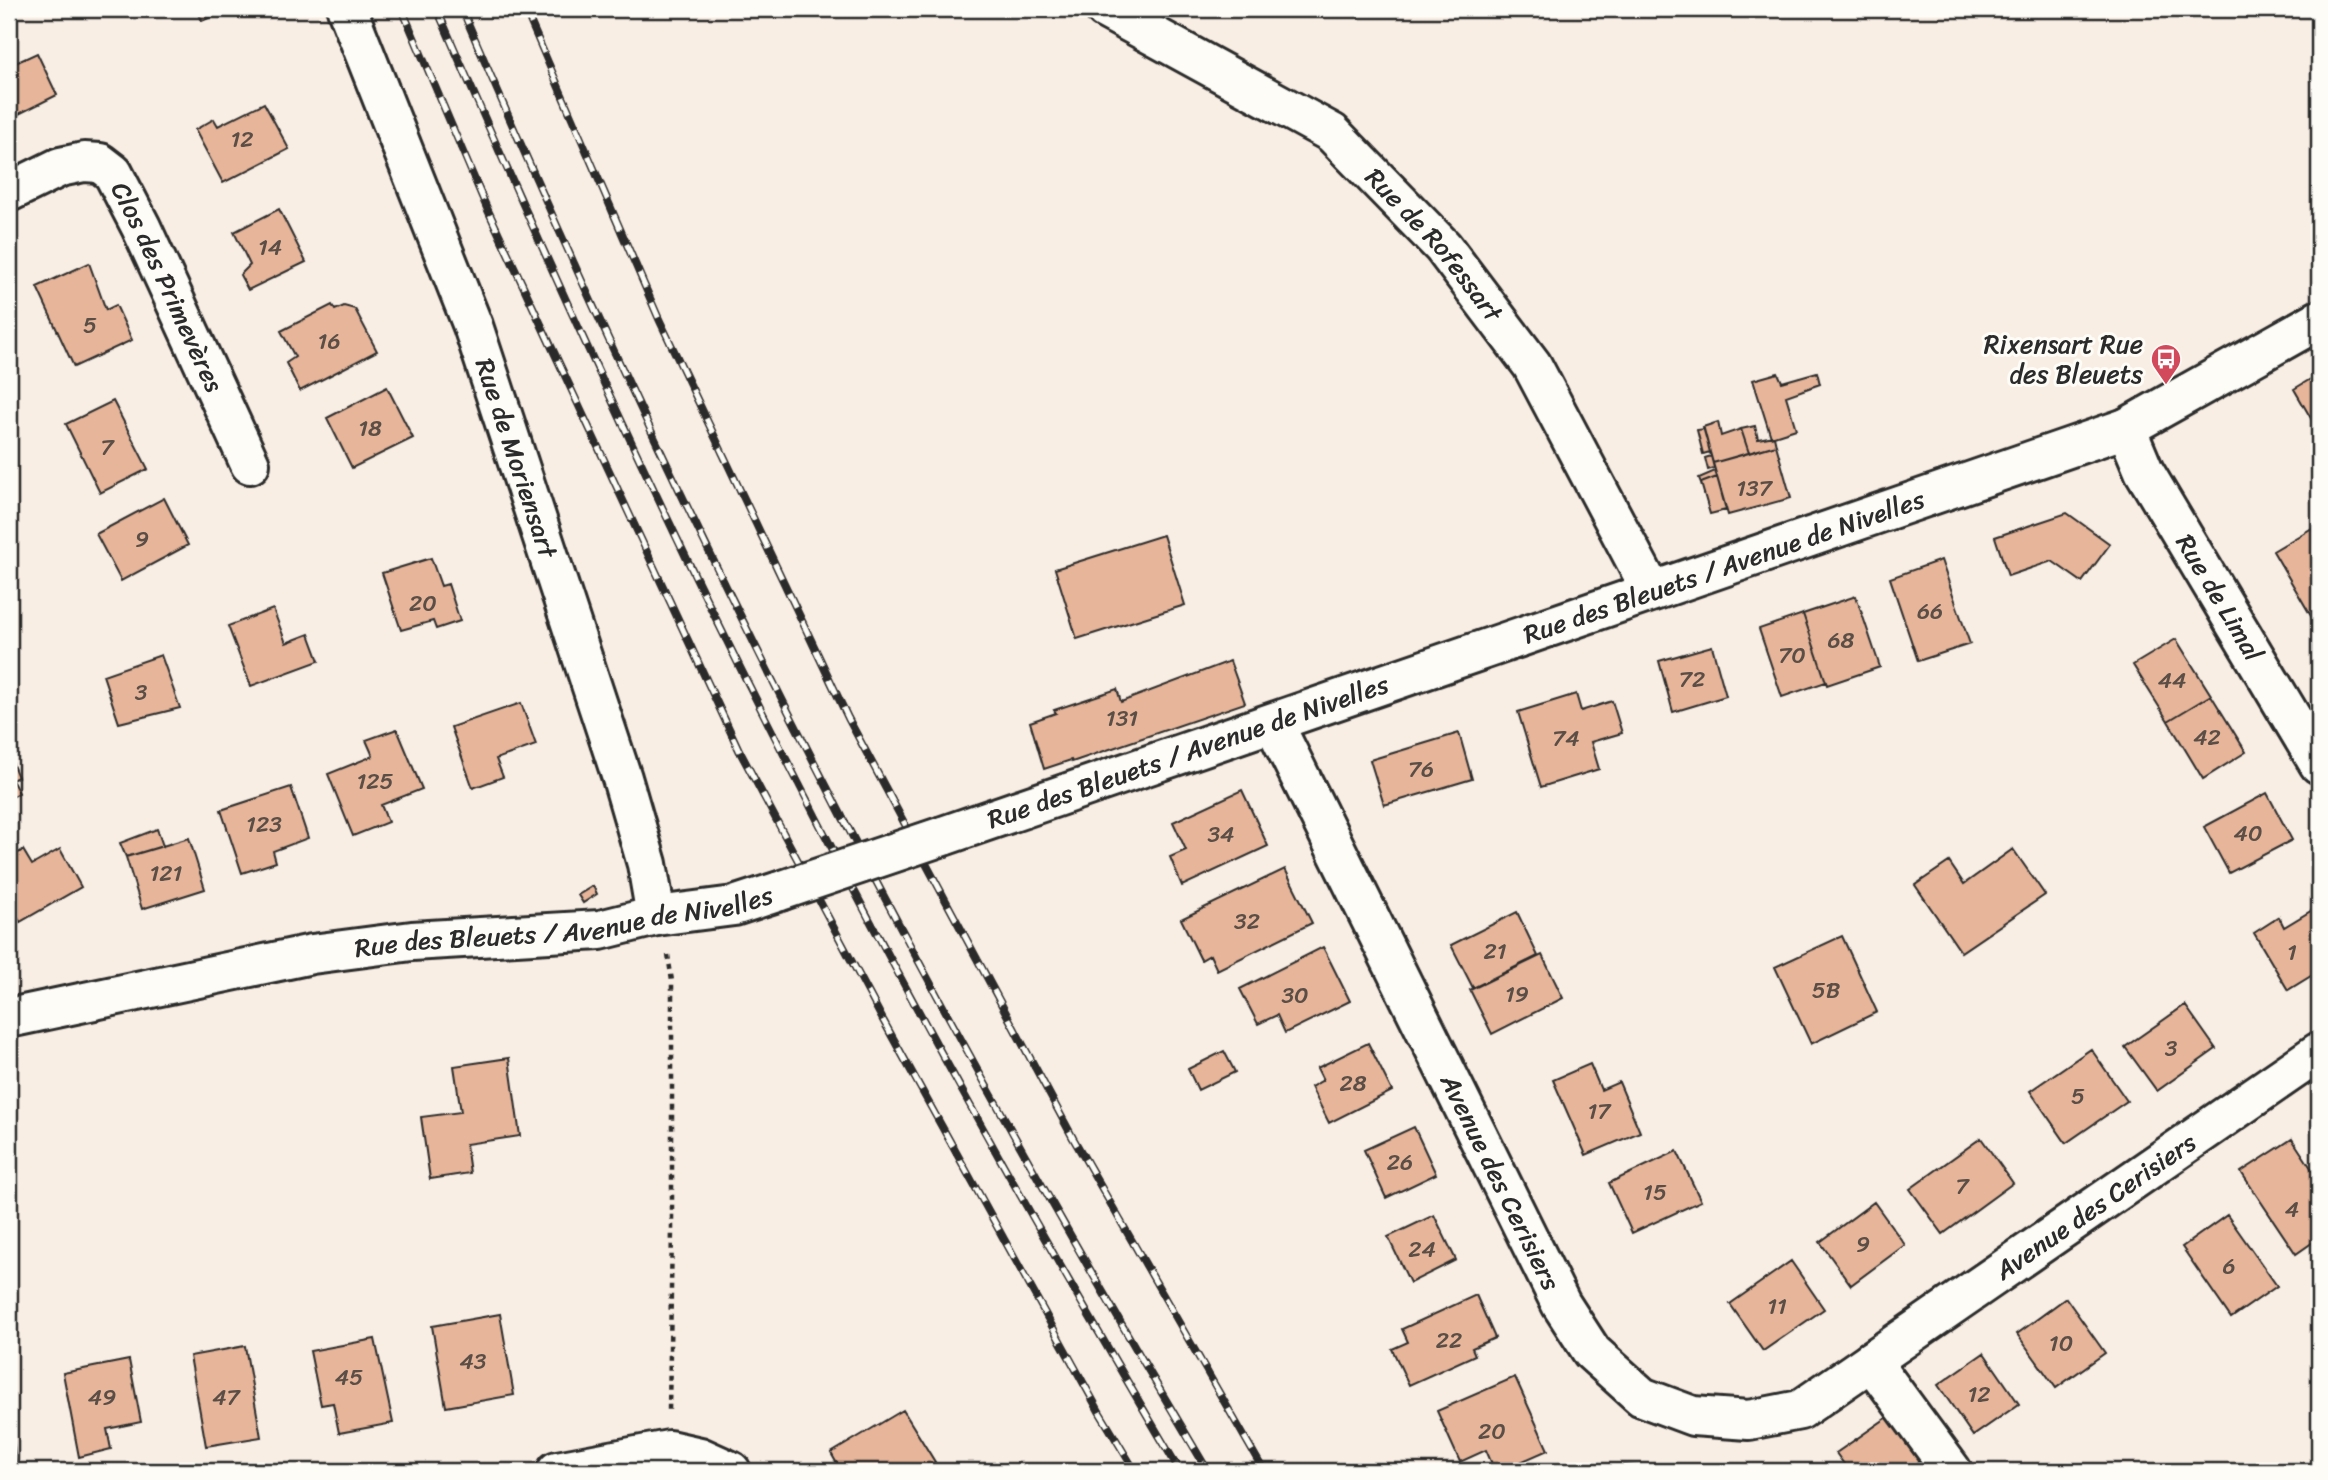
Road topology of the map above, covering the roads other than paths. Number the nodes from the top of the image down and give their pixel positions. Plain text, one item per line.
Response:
1 (347, 9) edge
2 (1105, 9) edge
3 (9, 192) edge
4 (2319, 320) edge
5 (2126, 428) junction
6 (250, 464) dead end
7 (1651, 590) junction
8 (1273, 724) junction
9 (2319, 764) edge
10 (662, 934) junction
11 (9, 1018) edge
12 (2319, 1052) edge
13 (1871, 1361) junction
14 (557, 1471) edge
15 (731, 1471) edge
16 (1952, 1471) edge

1 - 10 street, Rue de Moriensart
2 - 7 street, Rue de Rofessart
3 - 6 street, Clos des Primevères
4 - 5 street, Rue des Bleuets / Avenue de Nivelles
5 - 7 street, Rue des Bleuets / Avenue de Nivelles
5 - 9 street, Rue de Limal
7 - 8 street, Rue des Bleuets / Avenue de Nivelles
8 - 10 street, Rue des Bleuets / Avenue de Nivelles, bridge
8 - 13 street, Avenue des Cerisiers
10 - 11 street, Rue des Bleuets / Avenue de Nivelles
12 - 13 street, Avenue des Cerisiers
13 - 16 street
14 - 15 street

